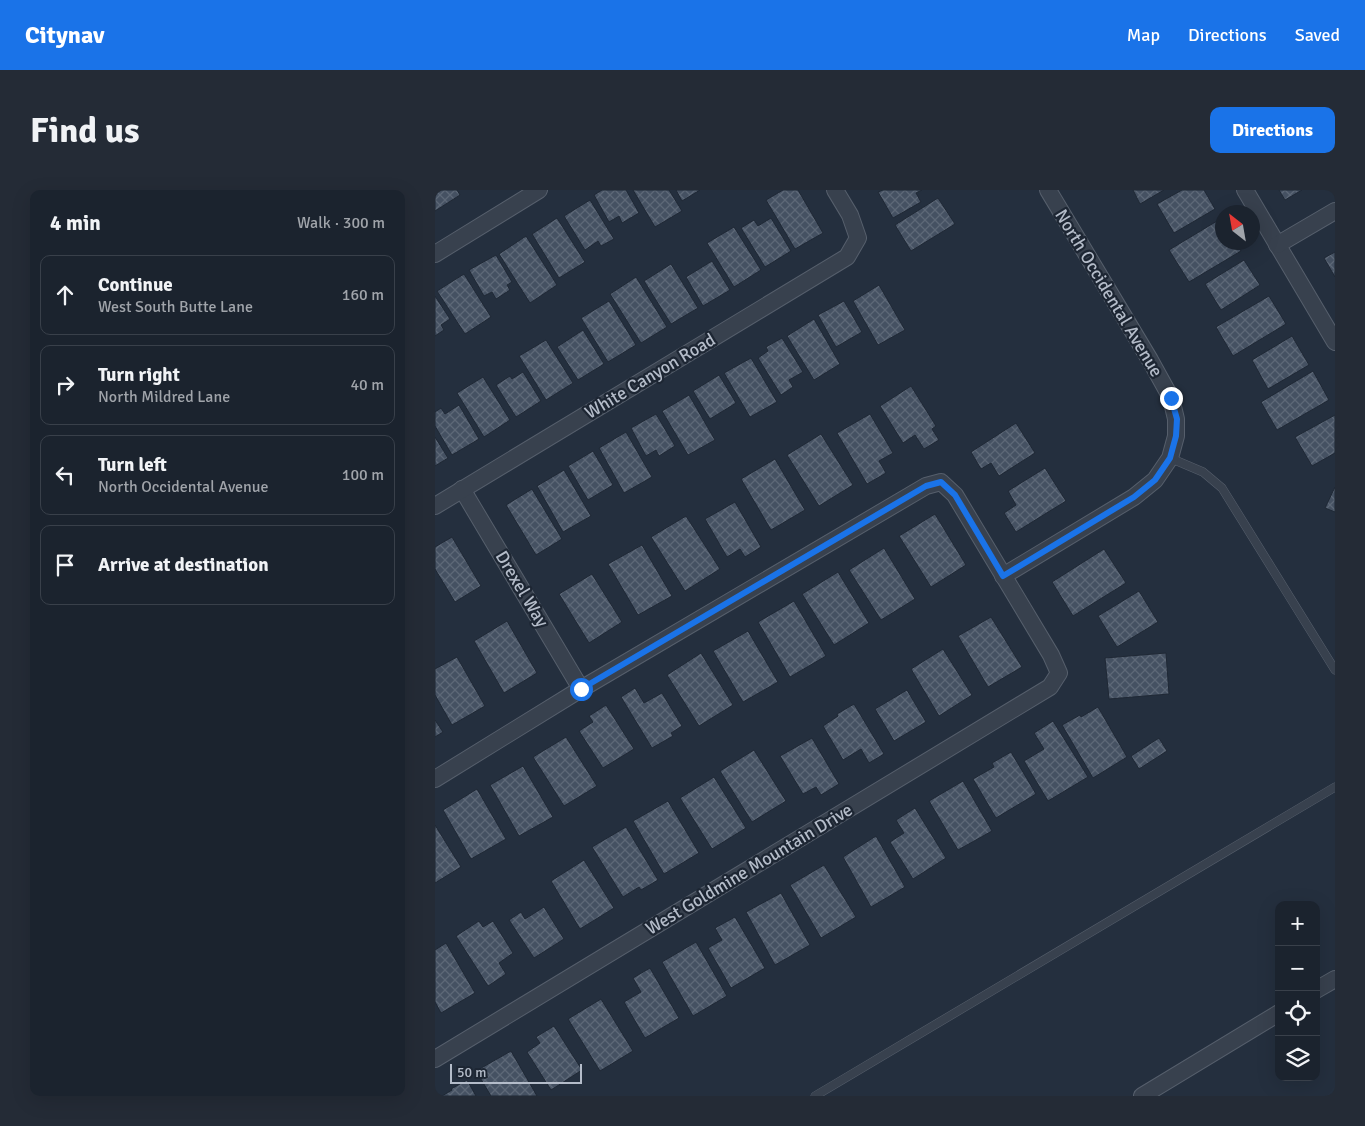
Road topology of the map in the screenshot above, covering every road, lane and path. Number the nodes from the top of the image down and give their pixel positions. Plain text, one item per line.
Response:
1 (539, 190) edge
2 (835, 190) edge
3 (1047, 190) edge
4 (1245, 190) edge
5 (1335, 211) edge
6 (1277, 245) junction
7 (435, 254) edge
8 (1335, 342) edge
9 (1170, 458) junction
10 (463, 489) junction
11 (435, 506) edge
12 (1003, 576) junction
13 (1335, 670) edge
14 (581, 689) junction
15 (435, 779) edge
16 (1335, 787) edge
17 (1335, 979) edge
18 (1320, 988) edge
19 (1275, 1015) edge
20 (435, 1059) edge
21 (815, 1096) edge
22 (1143, 1096) edge

1 - 7 street
2 - 10 street, White Canyon Road
3 - 9 street, North Occidental Avenue
4 - 6 street
5 - 6 street
6 - 8 street
9 - 12 street, North Occidental Avenue
9 - 13 lane
10 - 11 street, White Canyon Road
10 - 14 street, Drexel Way
12 - 14 street
12 - 20 street, West Goldmine Mountain Drive
14 - 15 street
16 - 21 lane
17 - 18 street
19 - 22 street

